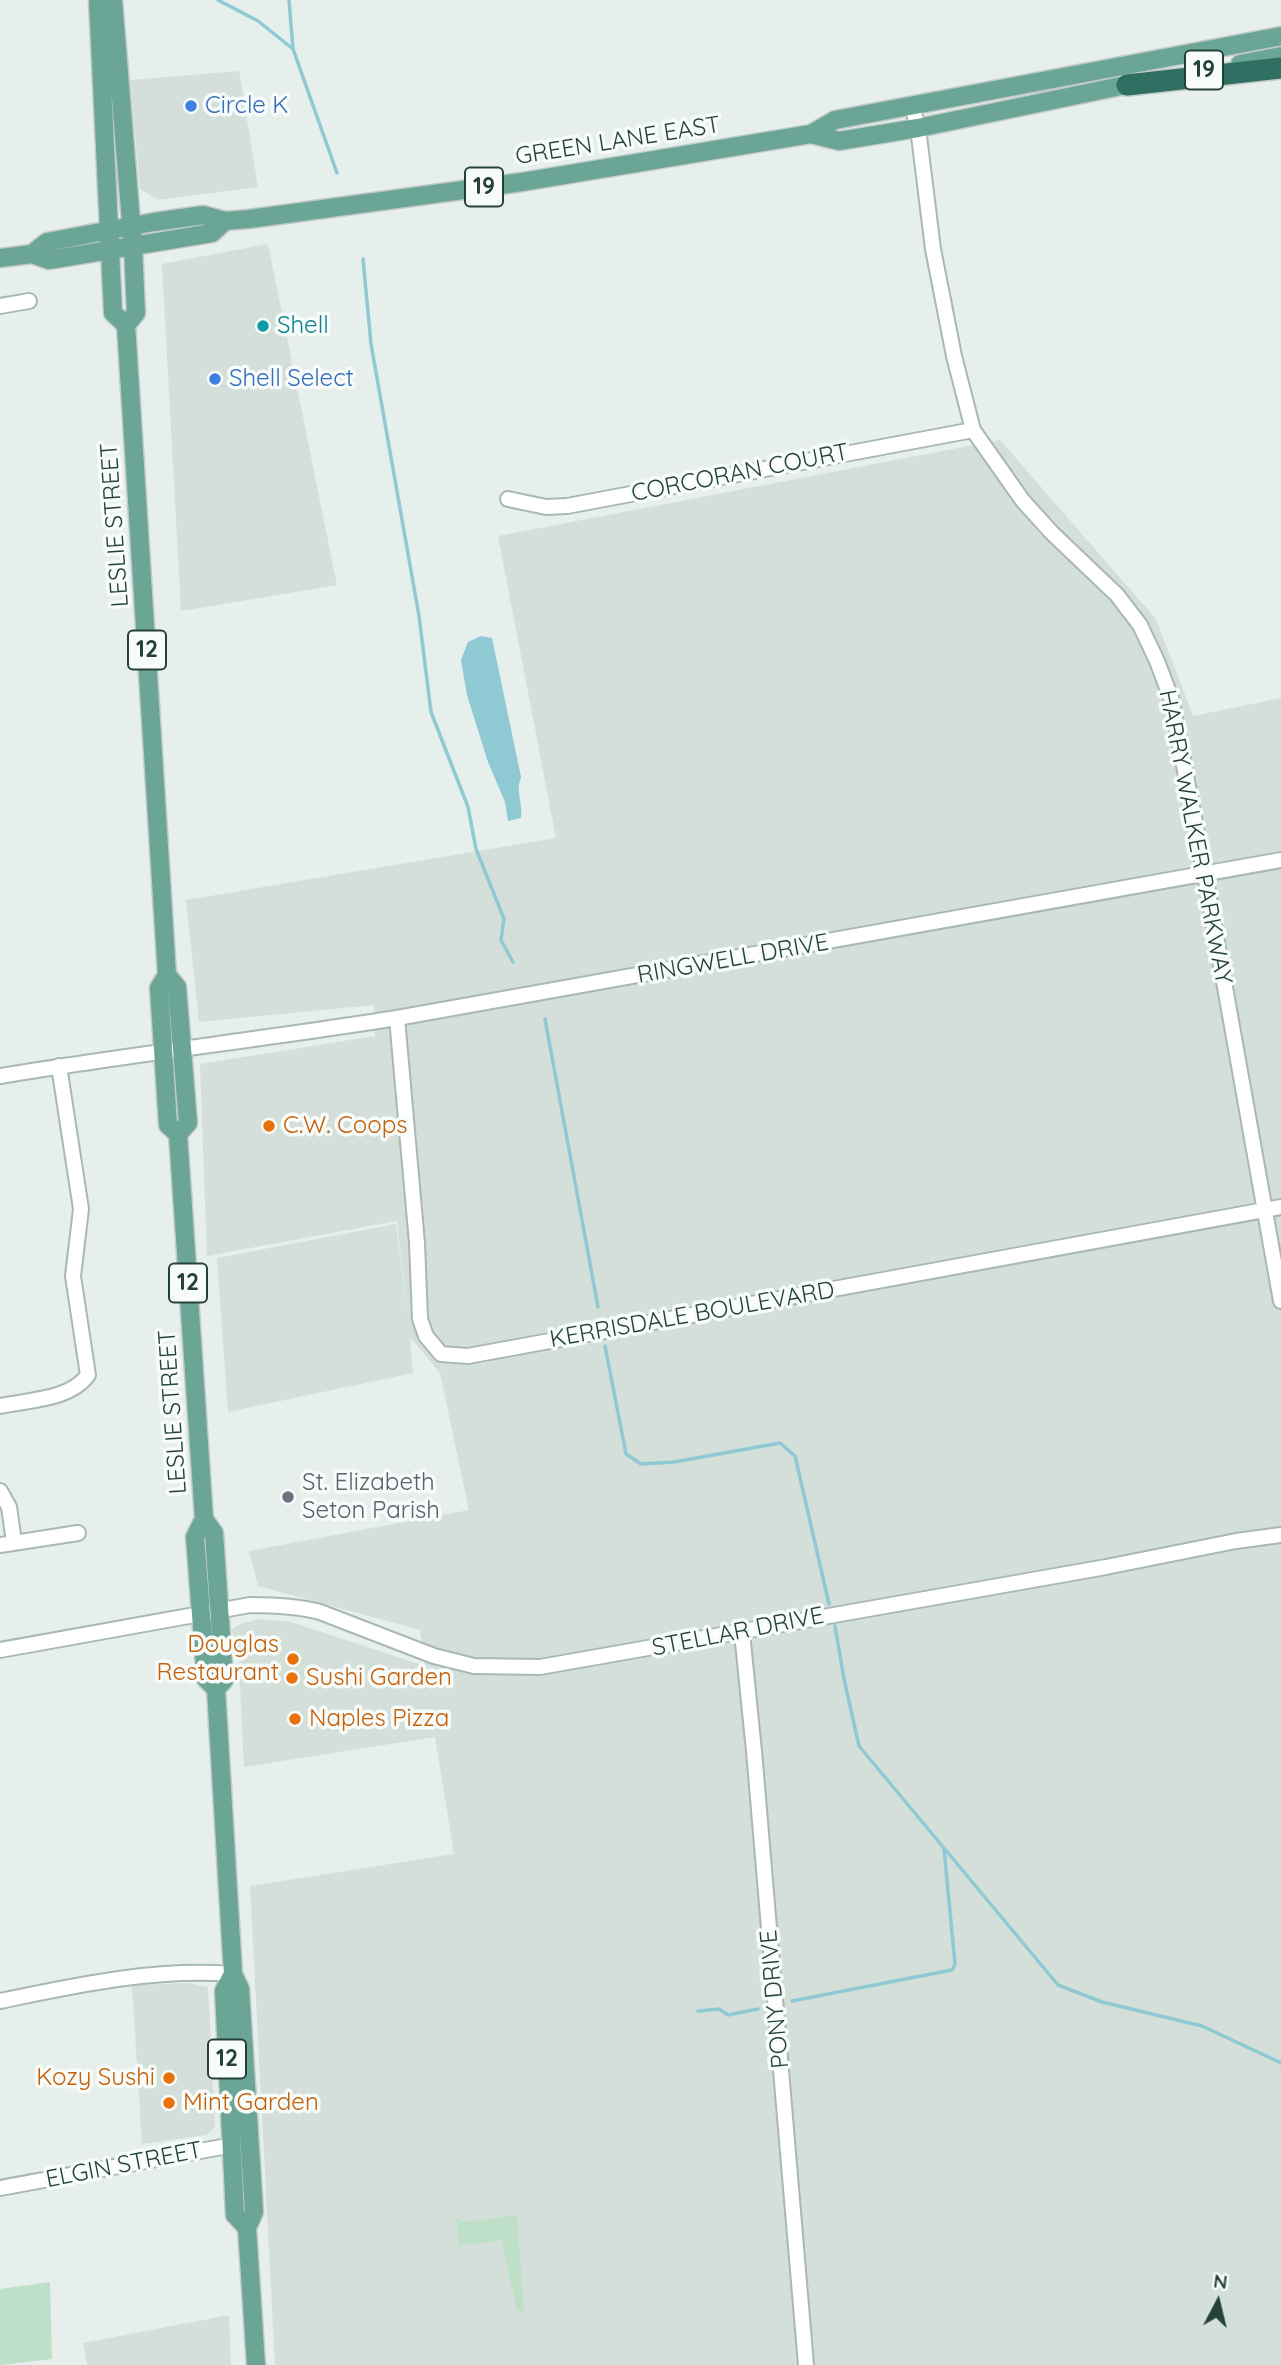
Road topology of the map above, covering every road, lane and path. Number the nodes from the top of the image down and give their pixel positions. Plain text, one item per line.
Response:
1 (98, 0) edge
2 (113, 0) edge
3 (1281, 36) edge
4 (1281, 56) edge
5 (1281, 68) edge
6 (1127, 85) junction
7 (912, 106) junction
8 (918, 128) junction
9 (811, 134) junction
10 (110, 232) junction
11 (132, 237) junction
12 (110, 251) junction
13 (32, 254) junction
14 (0, 258) edge
15 (29, 301) dead end
16 (0, 306) edge
17 (126, 325) junction
18 (973, 430) junction
19 (508, 499) dead end
20 (1281, 860) edge
21 (1205, 875) junction
22 (167, 975) junction
23 (397, 1018) junction
24 (183, 1048) junction
25 (163, 1050) junction
26 (59, 1066) junction
27 (0, 1076) edge
28 (178, 1134) junction
29 (1281, 1207) edge
30 (1266, 1210) junction
31 (1281, 1301) edge
32 (0, 1406) edge
33 (0, 1491) edge
34 (204, 1519) junction
35 (78, 1533) dead end
36 (1281, 1535) edge
37 (7, 1543) edge
38 (219, 1610) junction
39 (201, 1614) junction
40 (742, 1633) junction
41 (0, 1650) edge
42 (216, 1689) junction
43 (233, 1974) junction
44 (0, 2001) edge
45 (249, 2142) junction
46 (230, 2146) junction
47 (0, 2188) edge
48 (247, 2228) junction
49 (256, 2365) edge
50 (806, 2365) edge

1 - 10 main road, LESLIE STREET / 12
2 - 11 main road, LESLIE STREET / 12
3 - 7 main road, GREEN LANE EAST / 19
4 - 6 main road, GREEN LANE EAST / 19
5 - 6 highway
6 - 8 main road, GREEN LANE EAST / 19
7 - 8 street, HARRY WALKER PARKWAY
7 - 9 main road, GREEN LANE EAST / 19
8 - 9 main road, GREEN LANE EAST / 19
8 - 18 street, HARRY WALKER PARKWAY
9 - 11 main road, GREEN LANE EAST / 19
10 - 11 main road, GREEN LANE EAST / 19
10 - 12 main road, LESLIE STREET / 12
10 - 13 main road, GREEN LANE EAST / 19
11 - 12 main road, GREEN LANE EAST / 19
11 - 17 main road, LESLIE STREET / 12
12 - 13 main road, GREEN LANE EAST / 19
12 - 17 main road, LESLIE STREET / 12
13 - 14 main road, GREEN LANE EAST / 19
15 - 16 street
17 - 22 main road, LESLIE STREET / 12
18 - 19 street, CORCORAN COURT
18 - 21 street, HARRY WALKER PARKWAY
20 - 21 street, RINGWELL DRIVE
21 - 23 street, RINGWELL DRIVE
21 - 30 street, HARRY WALKER PARKWAY
22 - 24 main road, LESLIE STREET / 12
22 - 25 main road, LESLIE STREET / 12
23 - 24 street, RINGWELL DRIVE
23 - 30 street, KERRISDALE BOULEVARD
24 - 25 street, RINGWELL DRIVE
24 - 28 main road, LESLIE STREET / 12
25 - 26 street, RINGWELL DRIVE
25 - 28 main road, LESLIE STREET / 12
26 - 27 street, RINGWELL DRIVE
26 - 32 street
28 - 34 main road, LESLIE STREET / 12
29 - 30 street, KERRISDALE BOULEVARD
30 - 31 street, HARRY WALKER PARKWAY
33 - 37 street
34 - 38 main road, LESLIE STREET / 12
34 - 39 main road, LESLIE STREET / 12
35 - 37 street
36 - 40 street, STELLAR DRIVE
38 - 39 street, STELLAR DRIVE
38 - 40 street, STELLAR DRIVE
38 - 42 main road, LESLIE STREET / 12
39 - 41 street, STELLAR DRIVE
39 - 42 main road, LESLIE STREET / 12
40 - 50 street, PONY DRIVE
42 - 43 main road, LESLIE STREET / 12
43 - 44 street
43 - 45 main road, LESLIE STREET / 12
43 - 46 main road, LESLIE STREET / 12
45 - 46 street, ELGIN STREET
45 - 48 main road, LESLIE STREET / 12
46 - 47 street, ELGIN STREET
46 - 48 main road, LESLIE STREET / 12
48 - 49 main road, LESLIE STREET / 12

